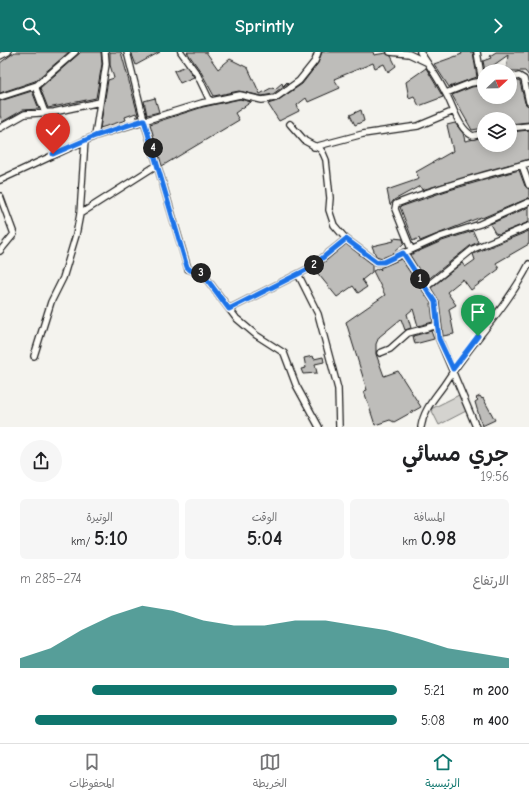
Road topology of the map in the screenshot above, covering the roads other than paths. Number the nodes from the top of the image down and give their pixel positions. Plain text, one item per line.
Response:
1 (8, 52) edge
2 (75, 52) edge
3 (105, 52) edge
4 (127, 52) edge
5 (181, 52) edge
6 (318, 52) edge
7 (390, 52) edge
8 (420, 52) edge
9 (477, 52) edge
10 (0, 56) edge
11 (427, 62) junction
12 (479, 64) edge
13 (517, 76) edge
14 (477, 82) edge
15 (35, 86) junction
16 (446, 93) junction
17 (0, 97) edge
18 (210, 101) junction
19 (100, 102) junction
20 (529, 102) edge
21 (454, 111) junction
22 (45, 113) junction
23 (144, 120) junction
24 (1, 124) edge
25 (290, 124) dead end
26 (529, 126) edge
27 (517, 127) edge
28 (477, 135) edge
29 (95, 136) junction
30 (84, 140) junction
31 (314, 147) junction
32 (529, 163) edge
33 (157, 164) junction
34 (522, 165) junction
35 (0, 172) edge
36 (1, 179) edge
37 (529, 185) edge
38 (0, 196) edge
39 (529, 202) edge
40 (80, 214) junction
41 (529, 226) edge
42 (346, 239) junction
43 (411, 249) junction
44 (0, 251) edge
45 (403, 253) junction
46 (529, 264) edge
47 (298, 274) junction
48 (426, 288) junction
49 (229, 309) junction
50 (438, 325) junction
51 (380, 353) dead end
52 (34, 356) dead end
53 (453, 369) junction
54 (319, 427) edge
55 (339, 427) edge
56 (421, 427) edge
57 (476, 427) edge

1 - 10 street
2 - 15 street
3 - 19 street
4 - 23 street
5 - 18 street
6 - 18 street
7 - 11 street
8 - 11 street
9 - 12 street
11 - 16 street
13 - 20 street
14 - 16 street
15 - 17 street
15 - 22 street
16 - 21 street
18 - 23 street
19 - 22 street
19 - 29 street
21 - 28 street
21 - 31 street
22 - 24 street
23 - 29 street
23 - 33 street
25 - 31 street
26 - 27 street
29 - 30 street
30 - 36 street
30 - 40 street
31 - 42 street
32 - 34 street
33 - 40 street
33 - 49 street
34 - 37 street
34 - 43 street
35 - 36 street
38 - 44 street
39 - 43 street
40 - 52 street
41 - 48 street
42 - 45 street
42 - 47 street
43 - 45 street
45 - 48 street
46 - 53 street
47 - 49 street
47 - 55 street
48 - 50 street
49 - 54 street
50 - 51 street
50 - 53 street
53 - 56 street
53 - 57 street

